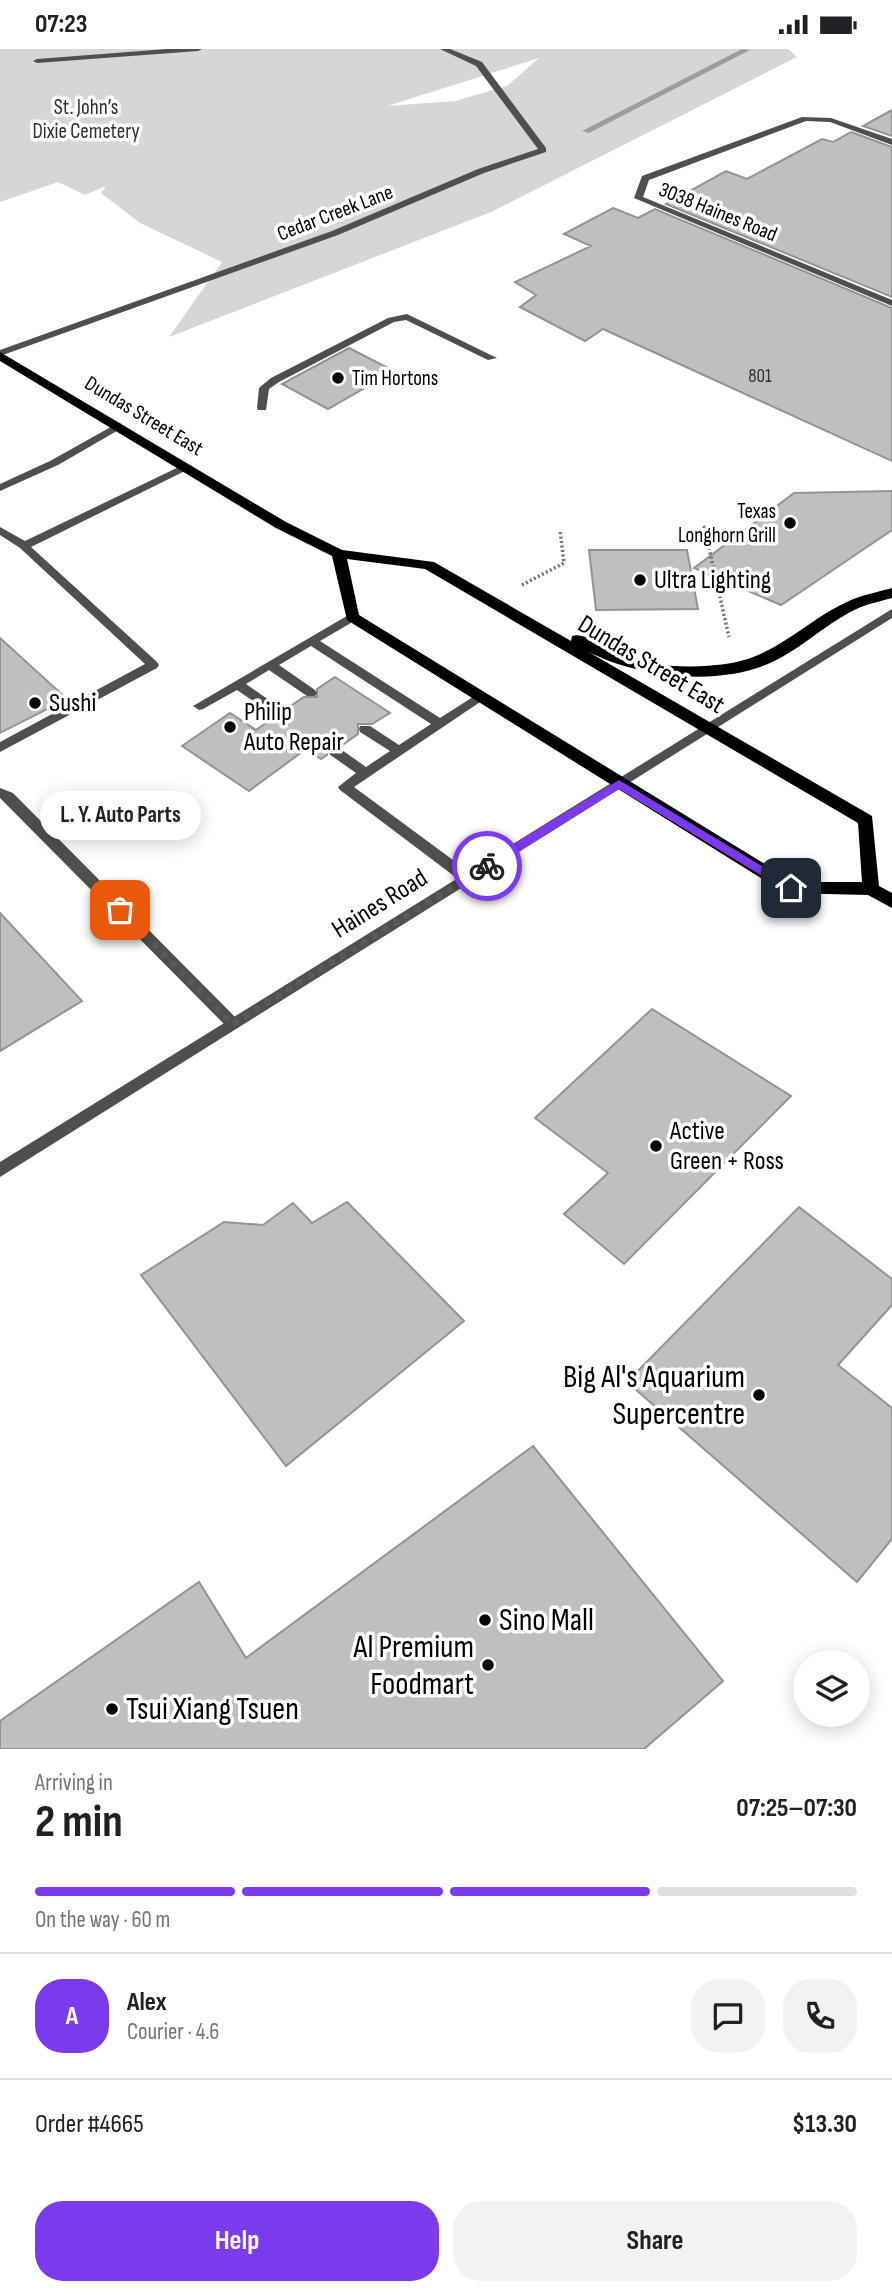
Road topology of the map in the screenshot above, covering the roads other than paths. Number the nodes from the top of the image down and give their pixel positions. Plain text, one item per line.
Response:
1 (198, 49) edge
2 (444, 49) edge
3 (37, 61) dead end
4 (892, 142) edge
5 (892, 303) edge
6 (0, 354) edge
7 (492, 358) dead end
8 (262, 408) dead end
9 (118, 426) junction
10 (185, 467) junction
11 (0, 488) edge
12 (0, 530) edge
13 (24, 546) junction
14 (339, 554) junction
15 (892, 593) edge
16 (892, 613) edge
17 (352, 617) junction
18 (522, 619) junction
19 (311, 641) junction
20 (270, 665) junction
21 (237, 684) junction
22 (311, 693) dead end
23 (480, 698) junction
24 (199, 706) dead end
25 (279, 713) dead end
26 (440, 724) junction
27 (707, 728) junction
28 (365, 729) dead end
29 (0, 748) edge
30 (334, 751) dead end
31 (398, 751) junction
32 (365, 773) junction
33 (619, 784) junction
34 (0, 793) edge
35 (467, 878) junction
36 (871, 889) junction
37 (892, 901) edge
38 (233, 1024) junction
39 (0, 1170) edge

1 - 3 street
2 - 6 street, Cedar Creek Lane
4 - 5 street, 3038 Haines Road
6 - 9 main road, Dundas Street East
7 - 8 street
9 - 10 main road, Dundas Street East
9 - 11 street
10 - 13 street
10 - 14 main road, Dundas Street East
12 - 13 street
13 - 29 street
14 - 17 main road
14 - 18 main road, Dundas Street East
15 - 18 main road
16 - 27 street, Haines Road
17 - 19 street
17 - 23 main road
18 - 27 main road, Dundas Street East
19 - 20 street
19 - 26 street
20 - 21 street
20 - 22 street
21 - 24 street
21 - 25 street
23 - 26 street
23 - 33 main road
26 - 31 street
27 - 33 street, Haines Road
27 - 36 main road, Dundas Street East
28 - 31 street
30 - 32 street
31 - 32 street
32 - 35 street
33 - 35 street, Haines Road
33 - 36 main road
34 - 38 street
35 - 38 street, Haines Road
36 - 37 main road
38 - 39 street, Haines Road

